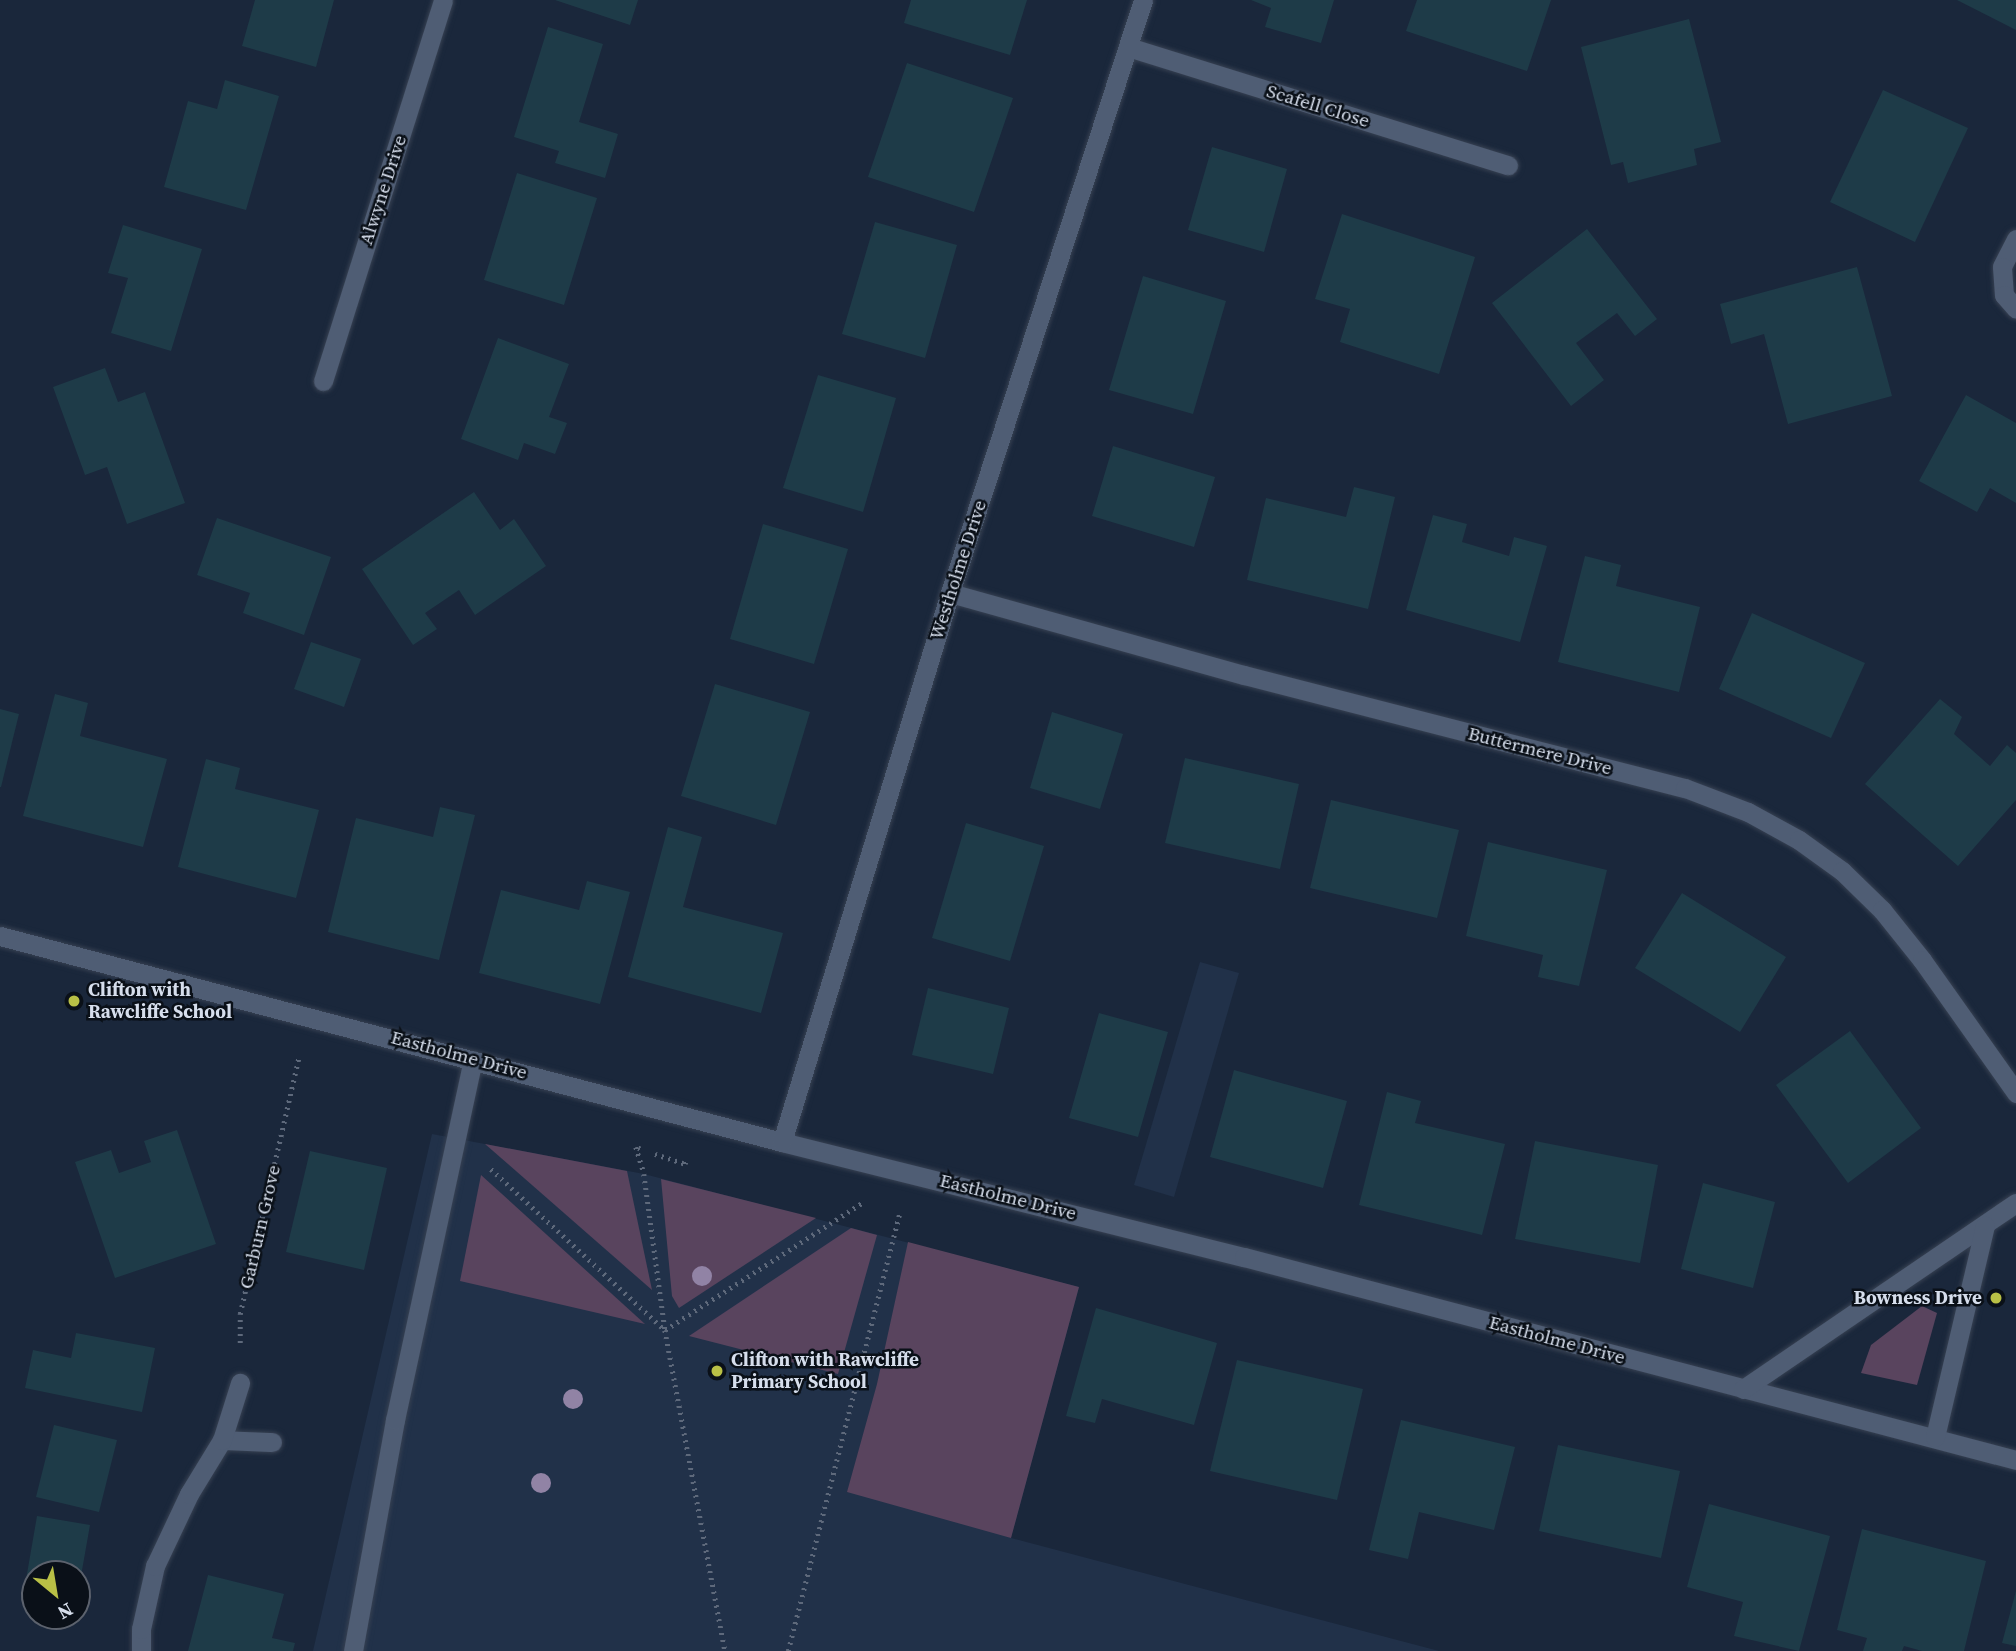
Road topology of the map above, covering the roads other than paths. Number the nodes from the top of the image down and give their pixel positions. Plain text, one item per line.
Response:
1 (443, 0) edge
2 (1143, 0) edge
3 (1128, 47) junction
4 (1508, 165) dead end
5 (2016, 239) edge
6 (2016, 309) edge
7 (323, 381) dead end
8 (950, 593) junction
9 (0, 936) edge
10 (473, 1060) junction
11 (2016, 1093) edge
12 (782, 1142) junction
13 (2016, 1203) edge
14 (1984, 1226) junction
15 (240, 1383) road end
16 (1744, 1389) junction
17 (1935, 1437) junction
18 (222, 1440) junction
19 (272, 1442) dead end
20 (2016, 1460) edge
21 (141, 1651) edge
22 (353, 1651) edge

1 - 7 street, Alwyne Drive
2 - 3 street, Westholme Drive
3 - 4 street, Scafell Close
3 - 8 street, Westholme Drive
5 - 6 street
8 - 11 street, Buttermere Drive
8 - 12 street, Westholme Drive
9 - 10 street, Eastholme Drive
10 - 12 street, Eastholme Drive
10 - 22 street
12 - 16 street, Eastholme Drive
13 - 14 street
14 - 16 street
14 - 17 street
15 - 18 street
16 - 17 street, Eastholme Drive
17 - 20 street, Eastholme Drive
18 - 19 street
18 - 21 street

